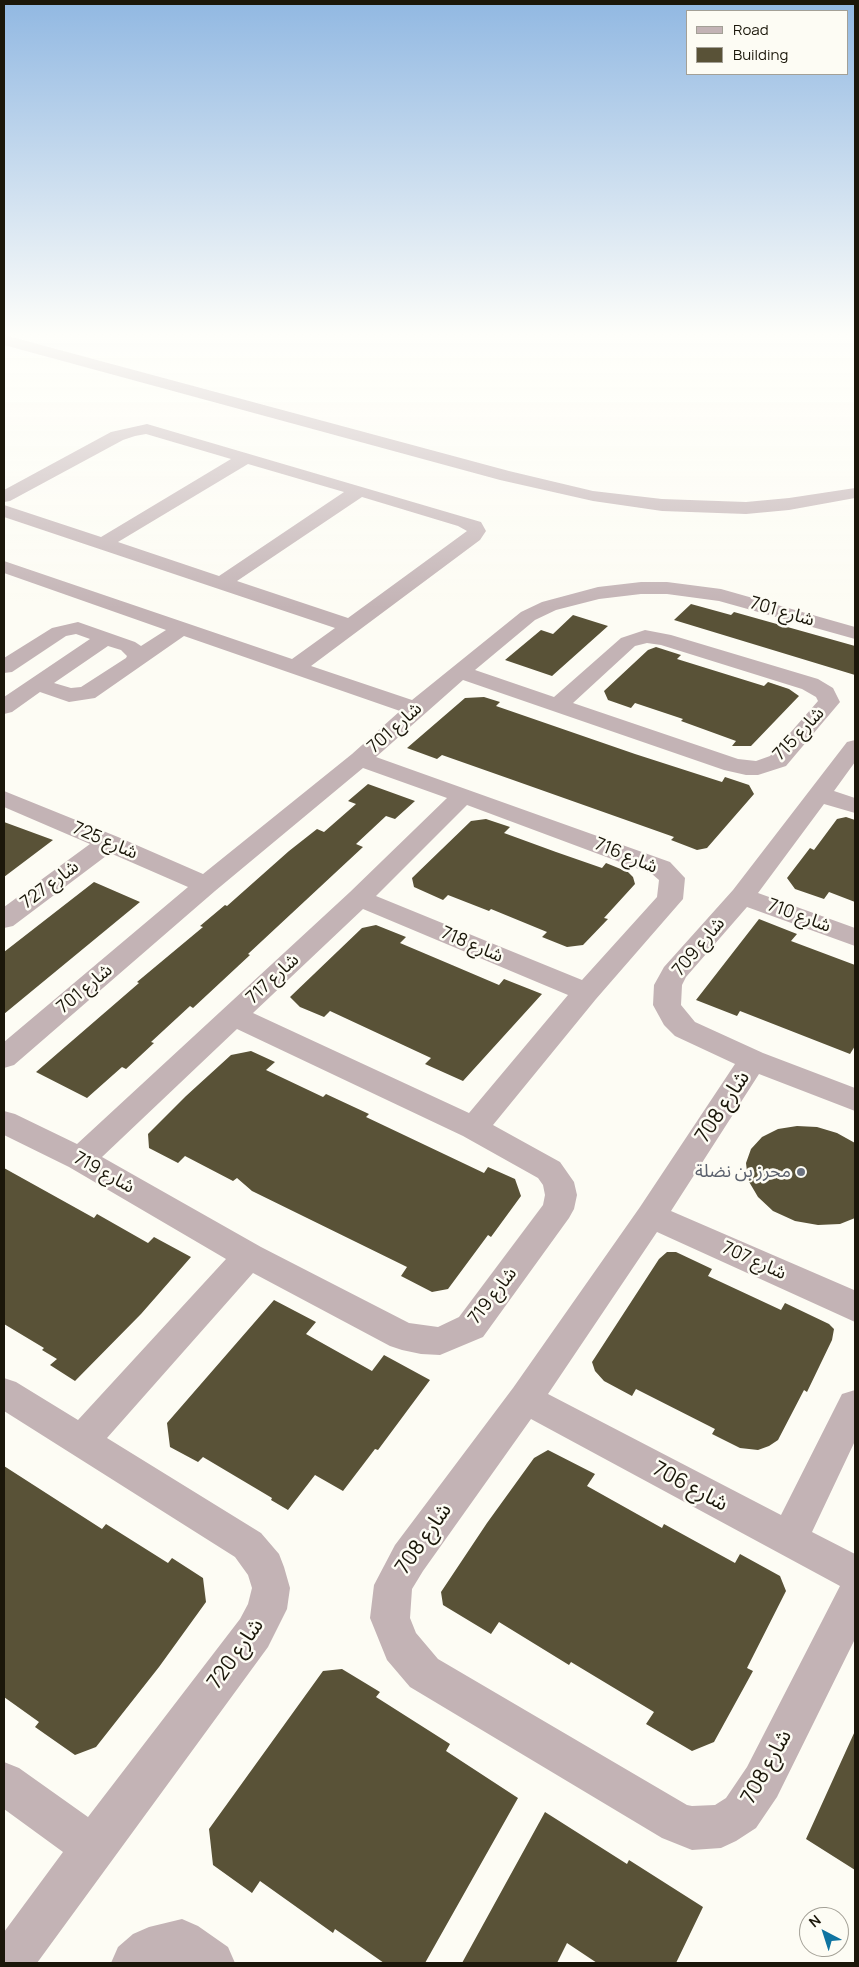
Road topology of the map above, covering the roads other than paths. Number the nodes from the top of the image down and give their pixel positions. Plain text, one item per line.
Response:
1 (312, 424) edge
2 (368, 424) edge
3 (246, 458) junction
4 (855, 477) edge
5 (359, 491) junction
6 (855, 493) edge
7 (4, 497) edge
8 (4, 511) edge
9 (102, 544) junction
10 (4, 567) edge
11 (221, 583) junction
12 (175, 626) junction
13 (351, 626) junction
14 (855, 633) edge
15 (106, 638) junction
16 (133, 652) junction
17 (4, 667) edge
18 (295, 667) junction
19 (460, 672) junction
20 (37, 684) junction
21 (558, 704) junction
22 (4, 707) edge
23 (416, 709) junction
24 (855, 746) edge
25 (360, 759) junction
26 (818, 794) junction
27 (463, 796) junction
28 (4, 798) edge
29 (855, 806) edge
30 (109, 842) junction
31 (206, 885) junction
32 (742, 896) junction
33 (359, 898) junction
34 (8, 912) edge
35 (855, 937) edge
36 (586, 992) junction
37 (234, 1016) junction
38 (4, 1058) edge
39 (754, 1060) junction
40 (855, 1100) edge
41 (4, 1122) edge
42 (474, 1128) junction
43 (80, 1160) junction
44 (651, 1216) junction
45 (249, 1256) junction
46 (855, 1308) edge
47 (4, 1393) edge
48 (525, 1399) junction
49 (855, 1405) edge
50 (81, 1442) junction
51 (789, 1539) junction
52 (855, 1574) edge
53 (855, 1598) edge
54 (4, 1783) edge
55 (93, 1847) junction
56 (9, 1963) edge
57 (134, 1963) edge
58 (212, 1963) edge

1 - 6 street
2 - 4 street
3 - 5 street
3 - 7 street
3 - 9 street
5 - 11 street
5 - 13 street
8 - 9 street
9 - 11 street
10 - 12 street
11 - 13 street
12 - 16 street
12 - 18 street
13 - 18 street
14 - 19 street, شارع 701
15 - 16 street
15 - 17 street
15 - 20 street
16 - 20 street
18 - 23 street
19 - 21 street, شارع 715
19 - 23 street, شارع 701
20 - 22 street
21 - 21 street, شارع 715
23 - 25 street, شارع 701
24 - 26 street, شارع 709
25 - 27 street, شارع 716
25 - 31 street, شارع 701
26 - 29 street
26 - 32 street, شارع 709
27 - 33 street, شارع 717
27 - 36 street, شارع 716
28 - 30 street, شارع 725
30 - 31 street, شارع 725
30 - 34 street, شارع 727
31 - 38 street, شارع 701
32 - 35 street, شارع 710
32 - 39 street, شارع 709
33 - 36 street, شارع 718
33 - 37 street, شارع 717
36 - 42 street, شارع 716
37 - 42 street, شارع 719
37 - 43 street, شارع 717
39 - 40 street, شارع 709
39 - 44 street, شارع 708
41 - 43 street, شارع 719
42 - 45 street, شارع 719
43 - 45 street, شارع 719
44 - 46 street, شارع 707
44 - 48 street, شارع 708
45 - 50 street
47 - 50 street, شارع 720
48 - 51 street, شارع 706
48 - 53 street, شارع 708
49 - 51 street
50 - 55 street, شارع 720
51 - 52 street, شارع 706
54 - 55 street
55 - 56 street, شارع 720
57 - 58 street

